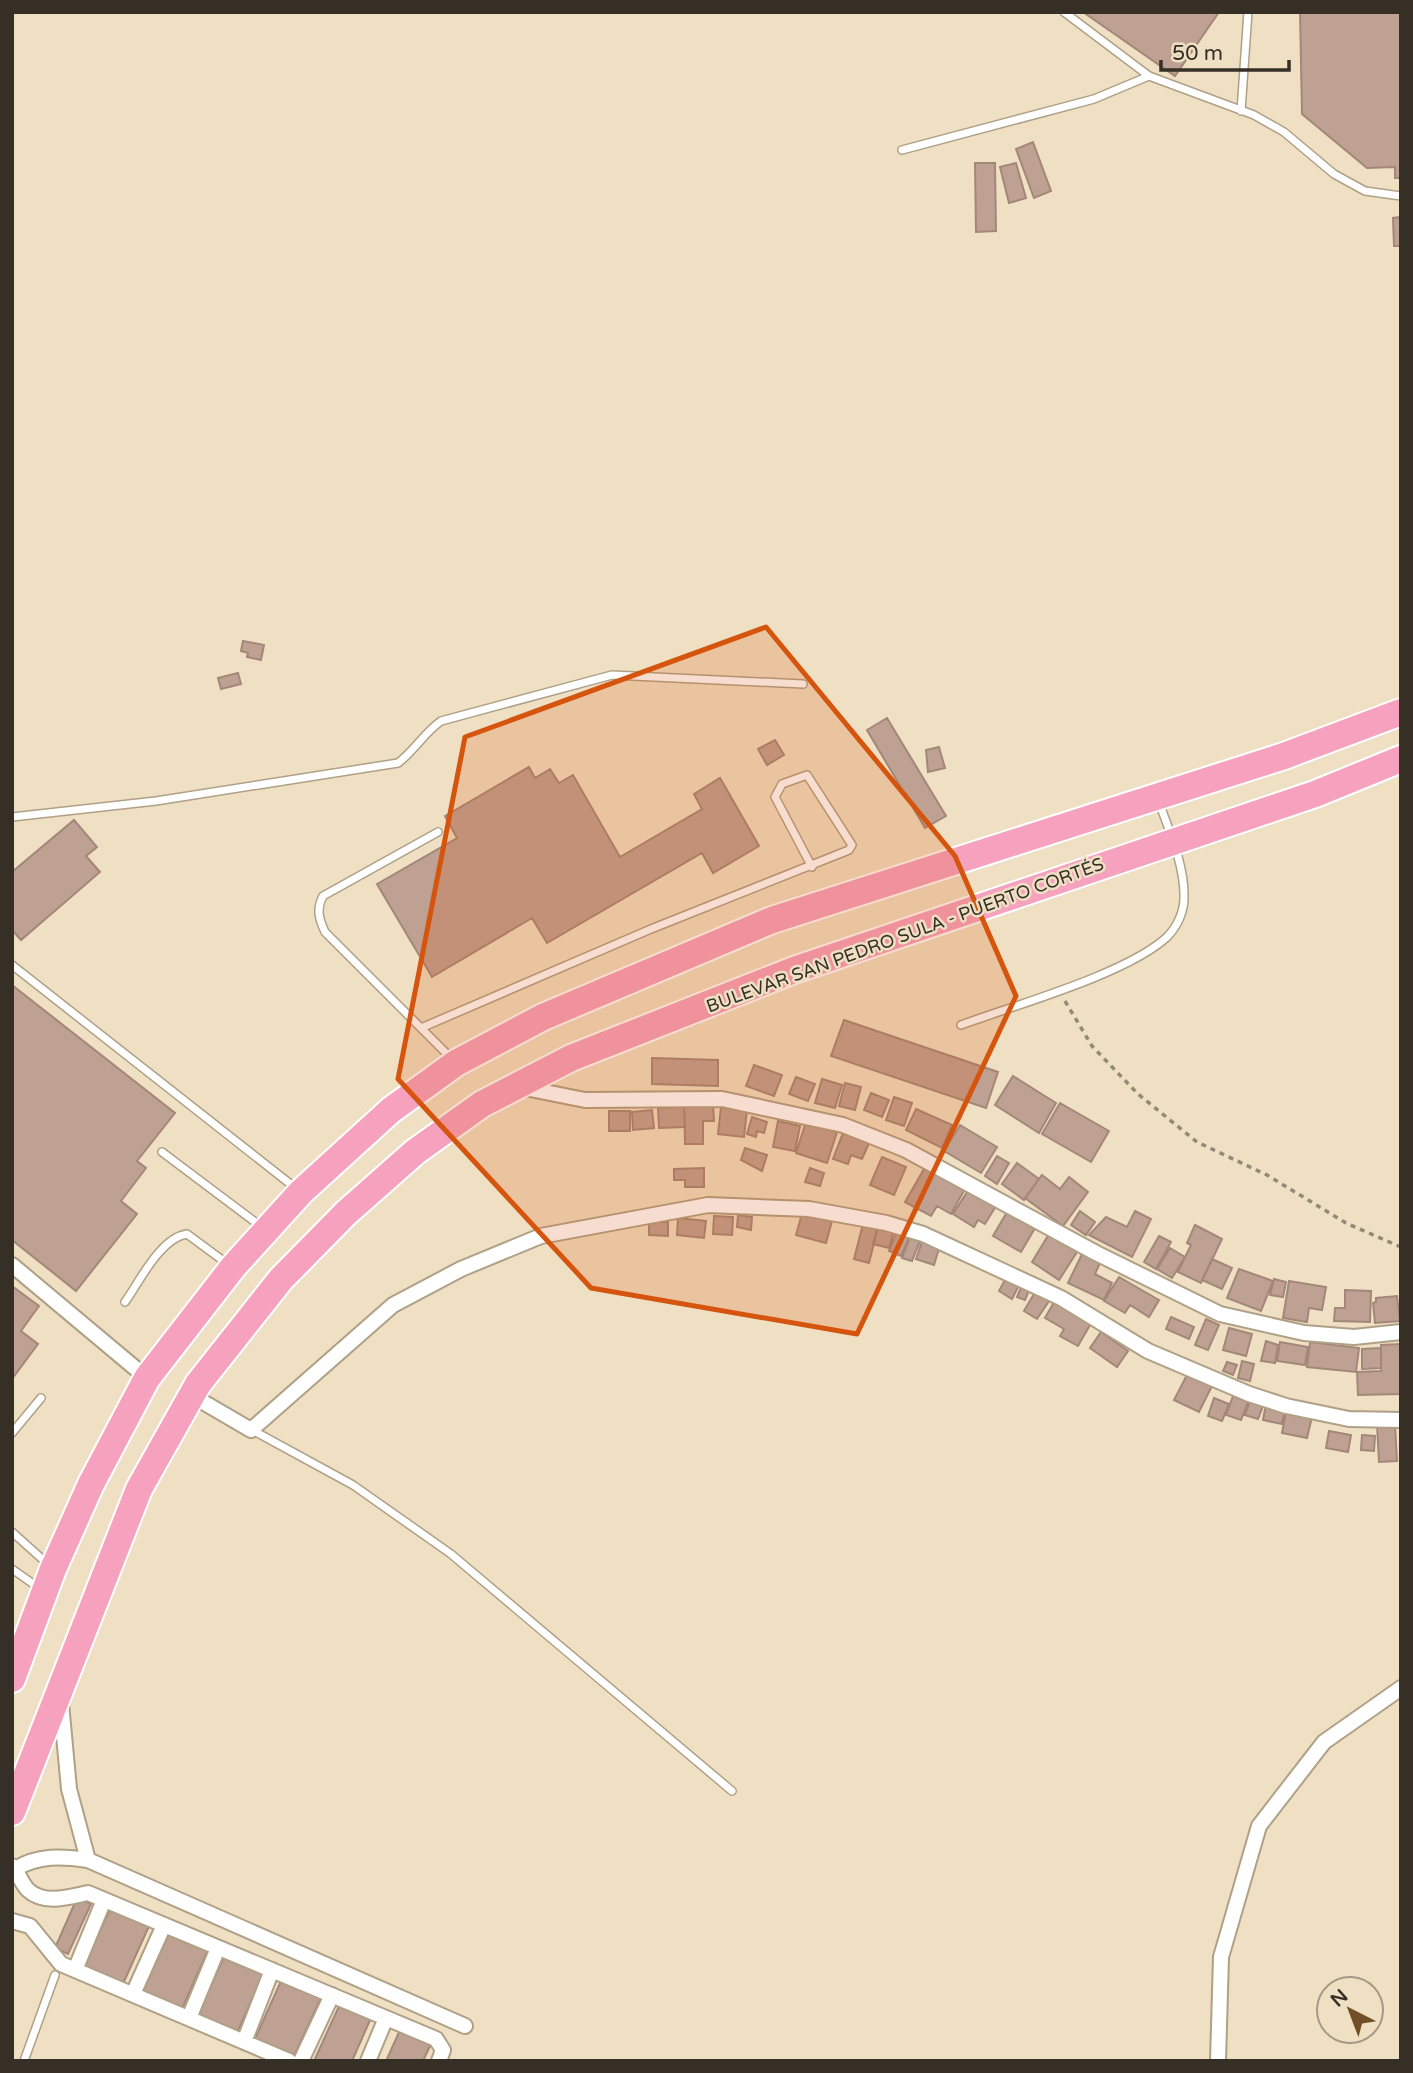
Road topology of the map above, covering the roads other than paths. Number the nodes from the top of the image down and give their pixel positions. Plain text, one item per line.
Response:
1 (1064, 12) edge
2 (1248, 12) edge
3 (1149, 76) junction
4 (1241, 111) junction
5 (902, 150) dead end
6 (1401, 196) edge
7 (803, 684) dead end
8 (1401, 712) edge
9 (1401, 759) edge
10 (1157, 796) junction
11 (12, 817) edge
12 (438, 832) dead end
13 (1172, 840) junction
14 (812, 867) junction
15 (12, 965) edge
16 (961, 1025) dead end
17 (421, 1028) junction
18 (456, 1063) junction
19 (515, 1086) junction
20 (162, 1152) dead end
21 (300, 1192) junction
22 (266, 1230) junction
23 (12, 1265) edge
24 (233, 1267) junction
25 (125, 1302) dead end
26 (1401, 1332) edge
27 (147, 1378) junction
28 (191, 1395) junction
29 (41, 1398) dead end
30 (1401, 1420) edge
31 (251, 1430) junction
32 (12, 1433) edge
33 (12, 1532) edge
34 (12, 1569) edge
35 (49, 1581) junction
36 (12, 1679) edge
37 (1401, 1688) edge
38 (60, 1692) junction
39 (732, 1791) dead end
40 (12, 1812) edge
41 (88, 1860) junction
42 (14, 1867) edge
43 (104, 1900) junction
44 (12, 1921) edge
45 (164, 1925) junction
46 (218, 1948) junction
47 (75, 1969) junction
48 (272, 1970) junction
49 (55, 1975) dead end
50 (133, 1994) junction
51 (332, 1996) junction
52 (189, 2018) junction
53 (386, 2018) junction
54 (465, 2026) dead end
55 (244, 2042) junction
56 (24, 2061) edge
57 (289, 2061) edge
58 (300, 2061) edge
59 (368, 2061) edge
60 (439, 2061) edge
61 (1218, 2061) edge

1 - 3 lane
2 - 4 lane
3 - 4 lane
3 - 5 lane
4 - 6 lane
7 - 11 lane
8 - 10 highway
9 - 13 highway, BULEVAR SAN PEDRO SULA - PUERTO CORTÉS
10 - 13 lane
10 - 18 highway
12 - 17 lane
13 - 16 lane
13 - 19 highway, BULEVAR SAN PEDRO SULA - PUERTO CORTÉS
14 - 14 lane
14 - 17 lane
15 - 21 lane
17 - 18 lane
18 - 21 highway
19 - 26 street
19 - 28 highway, BULEVAR SAN PEDRO SULA - PUERTO CORTÉS
20 - 22 lane
21 - 22 highway
22 - 24 highway
23 - 27 street
24 - 25 lane
24 - 27 highway
27 - 35 highway
28 - 31 street
28 - 38 highway, BULEVAR SAN PEDRO SULA - PUERTO CORTÉS
29 - 32 lane
30 - 31 street
31 - 39 lane
33 - 35 lane
34 - 35 lane
35 - 36 highway
37 - 61 street
38 - 40 highway, BULEVAR SAN PEDRO SULA - PUERTO CORTÉS
38 - 41 street
41 - 42 street
41 - 54 street
42 - 43 street
43 - 45 street
43 - 47 street
44 - 47 street
45 - 46 street
45 - 50 street
46 - 48 street
46 - 52 street
47 - 50 street
48 - 51 street
48 - 55 street
49 - 56 lane
50 - 52 street
51 - 53 street
51 - 58 street
52 - 55 street
53 - 59 street
53 - 60 street
55 - 57 street

